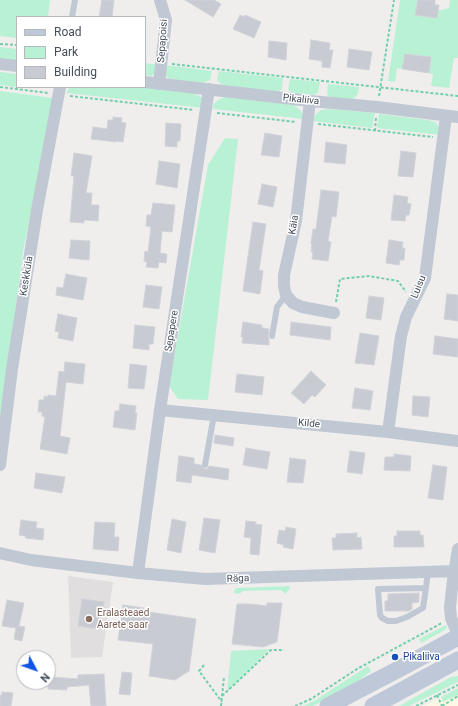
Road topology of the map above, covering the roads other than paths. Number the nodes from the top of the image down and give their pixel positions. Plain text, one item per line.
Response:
1 (75, 0) edge
2 (160, 0) edge
3 (72, 16) edge
4 (0, 64) edge
5 (16, 66) edge
6 (146, 82) edge
7 (159, 84) junction
8 (210, 89) junction
9 (60, 91) edge
10 (310, 101) junction
11 (446, 116) junction
12 (458, 117) edge
13 (286, 295) junction
14 (334, 313) road end
15 (272, 336) dead end
16 (160, 410) junction
17 (214, 415) junction
18 (388, 432) junction
19 (458, 442) edge
20 (0, 465) edge
21 (205, 465) dead end
22 (458, 549) edge
23 (0, 553) edge
24 (455, 571) junction
25 (428, 572) junction
26 (138, 573) junction
27 (378, 574) junction
28 (426, 588) junction
29 (378, 589) junction
30 (458, 636) edge
31 (458, 660) edge
32 (328, 706) edge
33 (373, 706) edge

1 - 3 lane
2 - 7 street, Sepapoisi
4 - 5 street
6 - 7 street, Pikaliiva
7 - 8 street, Pikaliiva
8 - 10 street, Pikaliiva
8 - 16 street, Sepapere
9 - 20 street, Keskküla
10 - 11 street, Pikaliiva
10 - 13 street, Käia
11 - 12 street, Pikaliiva
11 - 18 street, Luisu
13 - 14 street
13 - 15 lane
16 - 17 street, Kilde
16 - 26 street, Sepapere
17 - 18 street, Kilde
17 - 21 lane
18 - 19 street, Kilde
22 - 24 street
23 - 26 street, Räga
24 - 25 street, Räga
24 - 30 street
25 - 27 street, Räga
25 - 28 lane
26 - 27 street, Räga
27 - 29 lane
28 - 29 lane
28 - 29 lane
30 - 32 main road
31 - 33 main road

